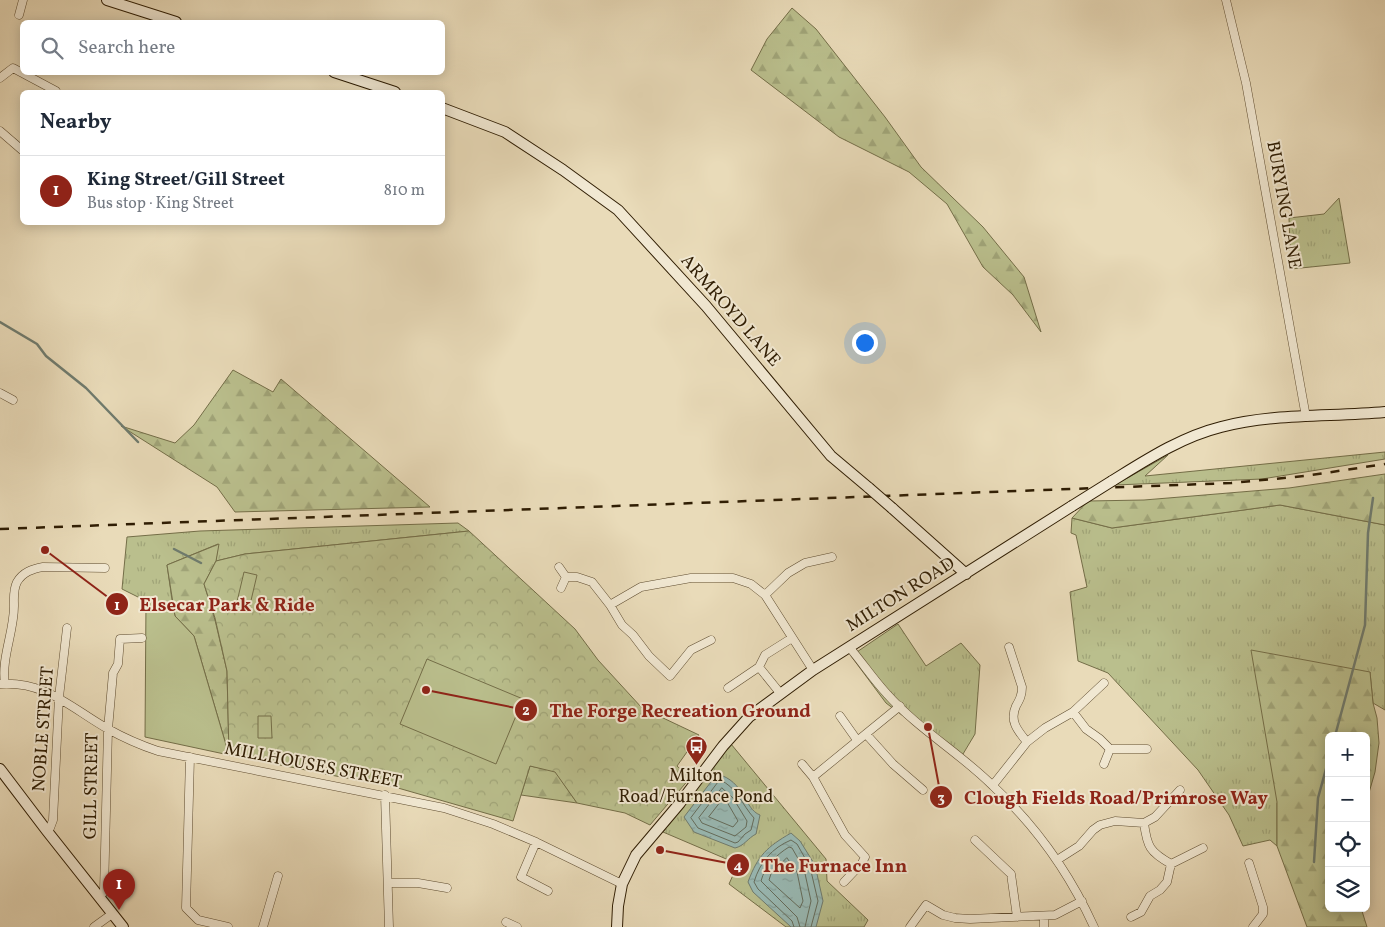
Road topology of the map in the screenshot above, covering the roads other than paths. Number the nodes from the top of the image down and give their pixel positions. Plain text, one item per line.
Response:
1 (23, 0) edge
2 (108, 0) edge
3 (1226, 0) edge
4 (19, 15) dead end
5 (170, 20) edge
6 (20, 72) edge
7 (26, 75) edge
8 (343, 75) edge
9 (0, 78) edge
10 (54, 90) edge
11 (389, 90) edge
12 (445, 109) edge
13 (0, 131) edge
14 (20, 148) edge
15 (0, 393) edge
16 (13, 400) dead end
17 (1385, 412) edge
18 (1306, 417) junction
19 (832, 557) dead end
20 (559, 567) dead end
21 (105, 568) dead end
22 (966, 574) junction
23 (566, 577) junction
24 (561, 588) dead end
25 (765, 595) junction
26 (610, 605) junction
27 (67, 628) dead end
28 (142, 638) dead end
29 (792, 638) junction
30 (711, 640) dead end
31 (849, 646) junction
32 (1010, 647) dead end
33 (759, 667) junction
34 (813, 670) junction
35 (1104, 683) dead end
36 (2, 684) edge
37 (728, 688) dead end
38 (780, 693) junction
39 (59, 697) junction
40 (900, 706) junction
41 (1074, 712) junction
42 (840, 716) dead end
43 (108, 729) junction
44 (866, 734) junction
45 (857, 740) junction
46 (1027, 742) junction
47 (1110, 749) junction
48 (1147, 749) dead end
49 (190, 757) junction
50 (802, 764) dead end
51 (1104, 764) dead end
52 (0, 769) edge
53 (813, 777) junction
54 (993, 785) junction
55 (923, 790) dead end
56 (1180, 790) dead end
57 (385, 795) junction
58 (1144, 823) junction
59 (47, 831) junction
60 (975, 840) dead end
61 (536, 842) junction
62 (1203, 848) dead end
63 (1058, 860) junction
64 (1249, 862) dead end
65 (1171, 864) junction
66 (278, 876) dead end
67 (844, 882) dead end
68 (389, 883) junction
69 (622, 884) junction
70 (446, 888) dead end
71 (548, 891) dead end
72 (99, 897) junction
73 (1082, 901) junction
74 (112, 914) junction
75 (1044, 916) junction
76 (1016, 917) junction
77 (1131, 917) dead end
78 (506, 922) dead end
79 (971, 923) edge
80 (94, 927) edge
81 (123, 927) edge
82 (228, 927) edge
83 (263, 927) edge
84 (389, 927) edge
85 (517, 927) edge
86 (617, 927) edge
87 (910, 927) edge
88 (1044, 927) edge
89 (1094, 927) edge
90 (1253, 927) edge

1 - 4 street
2 - 5 street
3 - 18 street, BURYING LANE
6 - 9 street
7 - 10 street
8 - 11 street
12 - 22 street, ARMROYD LANE, bridge
13 - 14 street
15 - 16 street
17 - 18 street, MILTON ROAD
18 - 22 street, MILTON ROAD, bridge
19 - 25 street
20 - 23 street
21 - 36 street
22 - 31 street, MILTON ROAD
23 - 24 street
23 - 26 street
25 - 26 street
25 - 29 street
26 - 30 street
27 - 39 street, NOBLE STREET
28 - 43 street, GILL STREET
29 - 33 street
29 - 34 street
31 - 34 street, MILTON ROAD
31 - 40 street
32 - 46 street
33 - 37 street
33 - 38 street
34 - 38 street, MILTON ROAD
35 - 41 street
36 - 39 street, MILLHOUSES STREET
38 - 69 street, MILTON ROAD
39 - 43 street, MILLHOUSES STREET
39 - 59 street, NOBLE STREET
40 - 44 street
40 - 54 street
41 - 46 street
41 - 47 street
42 - 45 street
43 - 49 street, MILLHOUSES STREET
43 - 72 street, GILL STREET
44 - 45 street
44 - 55 street
45 - 53 street
46 - 54 street
47 - 48 street
47 - 51 street
49 - 57 street, MILLHOUSES STREET
49 - 82 street
50 - 53 street
52 - 59 street
53 - 67 street
54 - 63 street
56 - 58 street
57 - 61 street, MILLHOUSES STREET
57 - 68 street
58 - 63 street
58 - 65 street
59 - 72 street
60 - 76 street
61 - 69 street, MILLHOUSES STREET
61 - 71 street
62 - 65 street
63 - 73 street
64 - 90 street
65 - 77 street
66 - 83 street
68 - 70 street
68 - 84 street
69 - 86 street, MILTON ROAD
72 - 74 street
73 - 75 street
73 - 89 street
74 - 80 street
74 - 81 street
75 - 76 street
75 - 88 street
76 - 79 street
78 - 85 street
79 - 87 street

